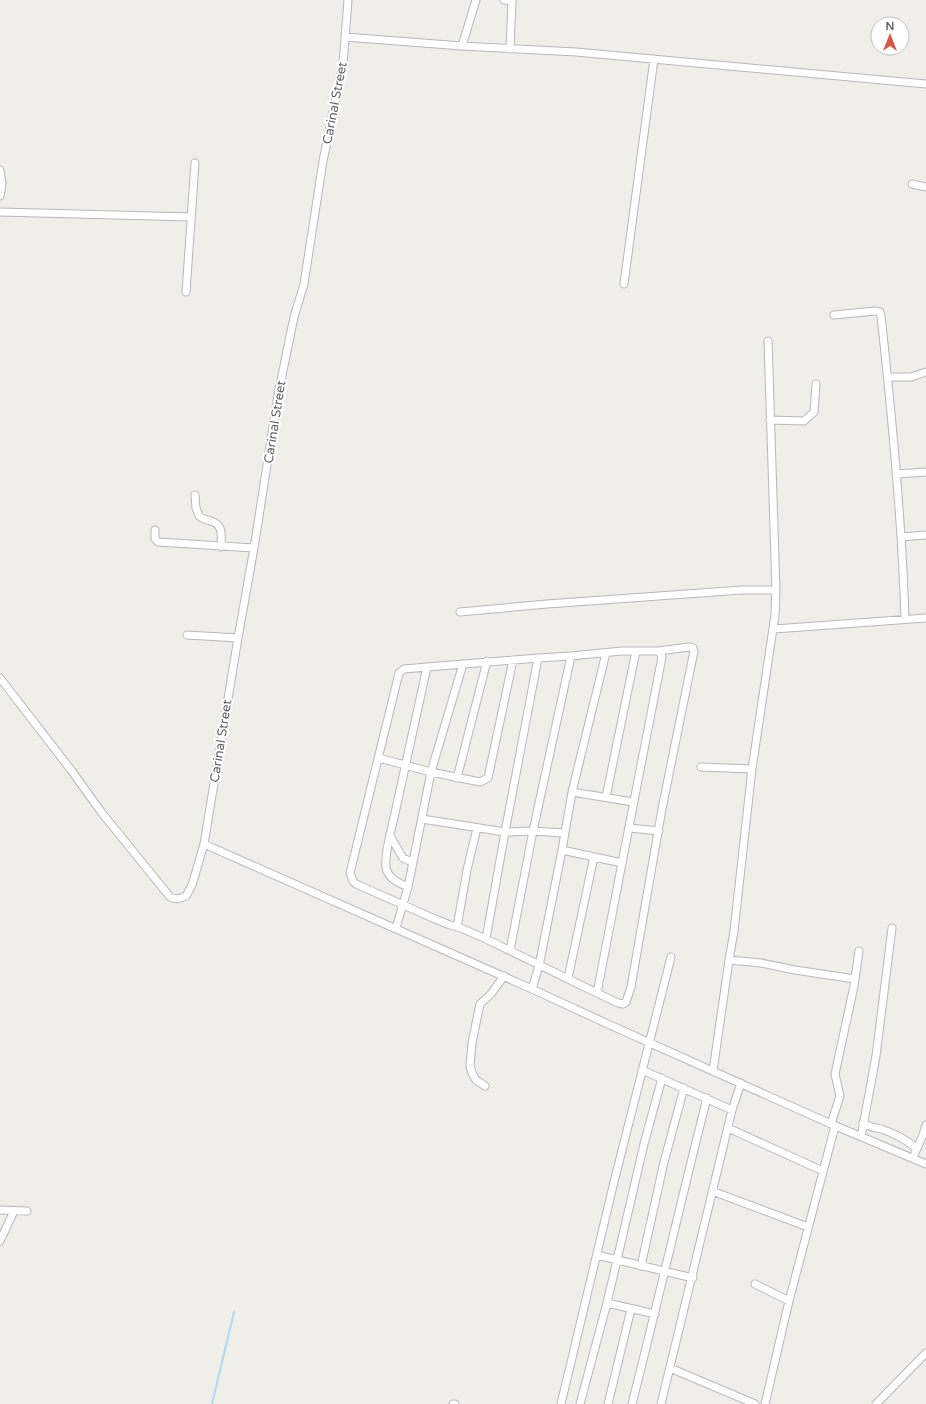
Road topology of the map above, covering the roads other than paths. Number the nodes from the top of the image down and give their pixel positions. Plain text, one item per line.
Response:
1 (348, 0) edge
2 (476, 0) edge
3 (504, 0) edge
4 (345, 37) junction
5 (462, 46) junction
6 (510, 49) junction
7 (654, 60) junction
8 (926, 84) edge
9 (195, 163) dead end
10 (0, 170) edge
11 (912, 184) dead end
12 (926, 187) edge
13 (0, 196) edge
14 (0, 212) edge
15 (191, 217) junction
16 (624, 284) dead end
17 (186, 292) dead end
18 (834, 315) dead end
19 (768, 341) dead end
20 (926, 372) edge
21 (888, 377) junction
22 (816, 384) dead end
23 (770, 420) junction
24 (926, 472) edge
25 (896, 474) junction
26 (195, 495) dead end
27 (155, 530) dead end
28 (926, 535) edge
29 (901, 537) junction
30 (221, 547) junction
31 (254, 548) junction
32 (776, 590) junction
33 (460, 612) dead end
34 (926, 618) edge
35 (905, 619) junction
36 (774, 629) junction
37 (187, 635) dead end
38 (238, 638) junction
39 (636, 651) junction
40 (659, 651) junction
41 (606, 653) junction
42 (571, 656) junction
43 (538, 658) junction
44 (513, 660) junction
45 (487, 661) junction
46 (462, 664) junction
47 (427, 667) junction
48 (0, 678) edge
49 (379, 758) junction
50 (405, 765) junction
51 (701, 767) dead end
52 (752, 769) junction
53 (431, 772) junction
54 (457, 778) junction
55 (572, 792) junction
56 (606, 797) junction
57 (633, 802) junction
58 (422, 819) junction
59 (477, 828) junction
60 (630, 828) junction
61 (659, 831) junction
62 (504, 832) junction
63 (533, 832) junction
64 (564, 833) junction
65 (390, 836) junction
66 (204, 844) junction
67 (562, 850) junction
68 (594, 857) junction
69 (412, 862) junction
70 (622, 863) junction
71 (408, 887) junction
72 (403, 906) junction
73 (457, 927) junction
74 (396, 928) junction
75 (892, 928) dead end
76 (486, 939) junction
77 (510, 950) junction
78 (858, 951) dead end
79 (671, 957) dead end
80 (729, 960) junction
81 (539, 966) junction
82 (504, 976) junction
83 (568, 978) junction
84 (855, 979) junction
85 (532, 989) junction
86 (598, 993) junction
87 (650, 1043) junction
88 (642, 1070) junction
89 (713, 1071) junction
90 (662, 1078) junction
91 (741, 1083) junction
92 (485, 1086) dead end
93 (684, 1088) junction
94 (707, 1098) junction
95 (732, 1110) junction
96 (863, 1123) junction
97 (833, 1125) junction
98 (926, 1125) edge
99 (728, 1128) junction
100 (861, 1137) junction
101 (916, 1150) junction
102 (912, 1158) junction
103 (926, 1164) edge
104 (823, 1171) junction
105 (712, 1191) junction
106 (0, 1210) edge
107 (14, 1211) junction
108 (27, 1212) dead end
109 (808, 1227) junction
110 (0, 1239) edge
111 (597, 1255) junction
112 (616, 1260) junction
113 (641, 1266) junction
114 (665, 1271) junction
115 (693, 1278) junction
116 (755, 1284) dead end
117 (789, 1301) junction
118 (606, 1303) junction
119 (631, 1309) junction
120 (655, 1314) junction
121 (926, 1353) edge
122 (670, 1368) junction
123 (561, 1404) edge
124 (580, 1404) edge
125 (608, 1404) edge
126 (632, 1404) edge
127 (661, 1404) edge
128 (755, 1404) edge
129 (765, 1404) edge
130 (876, 1404) edge

1 - 4 street, Carinal Street
2 - 5 street
3 - 6 street
4 - 5 street
4 - 31 street, Carinal Street
5 - 6 street
6 - 7 street
7 - 8 street
7 - 16 street
9 - 15 street
10 - 13 street
11 - 12 street
14 - 15 street
15 - 17 street
18 - 21 street
19 - 23 street
20 - 21 street
21 - 25 street
22 - 23 street
23 - 32 street
24 - 25 street
25 - 29 street
26 - 30 street
27 - 30 street
28 - 29 street
29 - 35 street
30 - 31 street
31 - 38 street, Carinal Street
32 - 33 street
32 - 36 street
34 - 35 street
35 - 36 street
36 - 52 street
37 - 38 street
38 - 66 street, Carinal Street
39 - 40 street
39 - 41 street
39 - 56 street
40 - 57 street
40 - 61 street
41 - 42 street
41 - 55 street
42 - 43 street
42 - 63 street
43 - 44 street
43 - 62 street
44 - 45 street
44 - 54 street
45 - 46 street
45 - 54 street
46 - 47 street
46 - 53 street
47 - 49 street
47 - 50 street
48 - 66 street, Carinal Street
49 - 50 street
49 - 72 street
50 - 53 street
50 - 65 street
51 - 52 street
52 - 80 street
53 - 54 street
53 - 58 street
55 - 56 street
55 - 64 street
56 - 57 street
57 - 60 street
58 - 59 street
58 - 69 street
59 - 62 street
59 - 73 street
60 - 61 street
60 - 70 street
61 - 86 street
62 - 63 street
62 - 76 street
63 - 64 street
63 - 77 street
64 - 67 street
65 - 69 street
65 - 71 street
66 - 74 street
67 - 68 street
67 - 81 street
68 - 70 street
68 - 83 street
69 - 71 street
70 - 86 street
71 - 72 street
72 - 73 street
72 - 74 street
73 - 76 street
74 - 82 street
75 - 96 street
76 - 77 street
77 - 81 street
78 - 84 street
79 - 87 street
80 - 84 street
80 - 89 street
81 - 83 street
81 - 85 street
82 - 85 street
82 - 92 street
83 - 86 street
84 - 97 street
85 - 87 street
87 - 88 street
87 - 89 street
88 - 90 street
88 - 111 street
89 - 91 street
90 - 93 street
90 - 112 street
91 - 95 street
91 - 97 street
93 - 94 street
93 - 113 street
94 - 95 street
94 - 114 street
95 - 99 street
96 - 100 street
96 - 101 street
97 - 100 street
97 - 104 street
98 - 101 street
99 - 104 street
99 - 105 street
100 - 102 street
101 - 102 street
102 - 103 street
104 - 109 street
105 - 109 street
105 - 115 street
106 - 107 street
107 - 108 street
107 - 110 street
109 - 117 street
111 - 112 street
111 - 123 street
112 - 113 street
112 - 118 street
113 - 114 street
114 - 115 street
114 - 120 street
115 - 122 street
116 - 117 street
117 - 129 street
118 - 119 street
118 - 124 street
119 - 120 street
119 - 125 street
120 - 126 street
121 - 130 street
122 - 127 street
122 - 128 street

